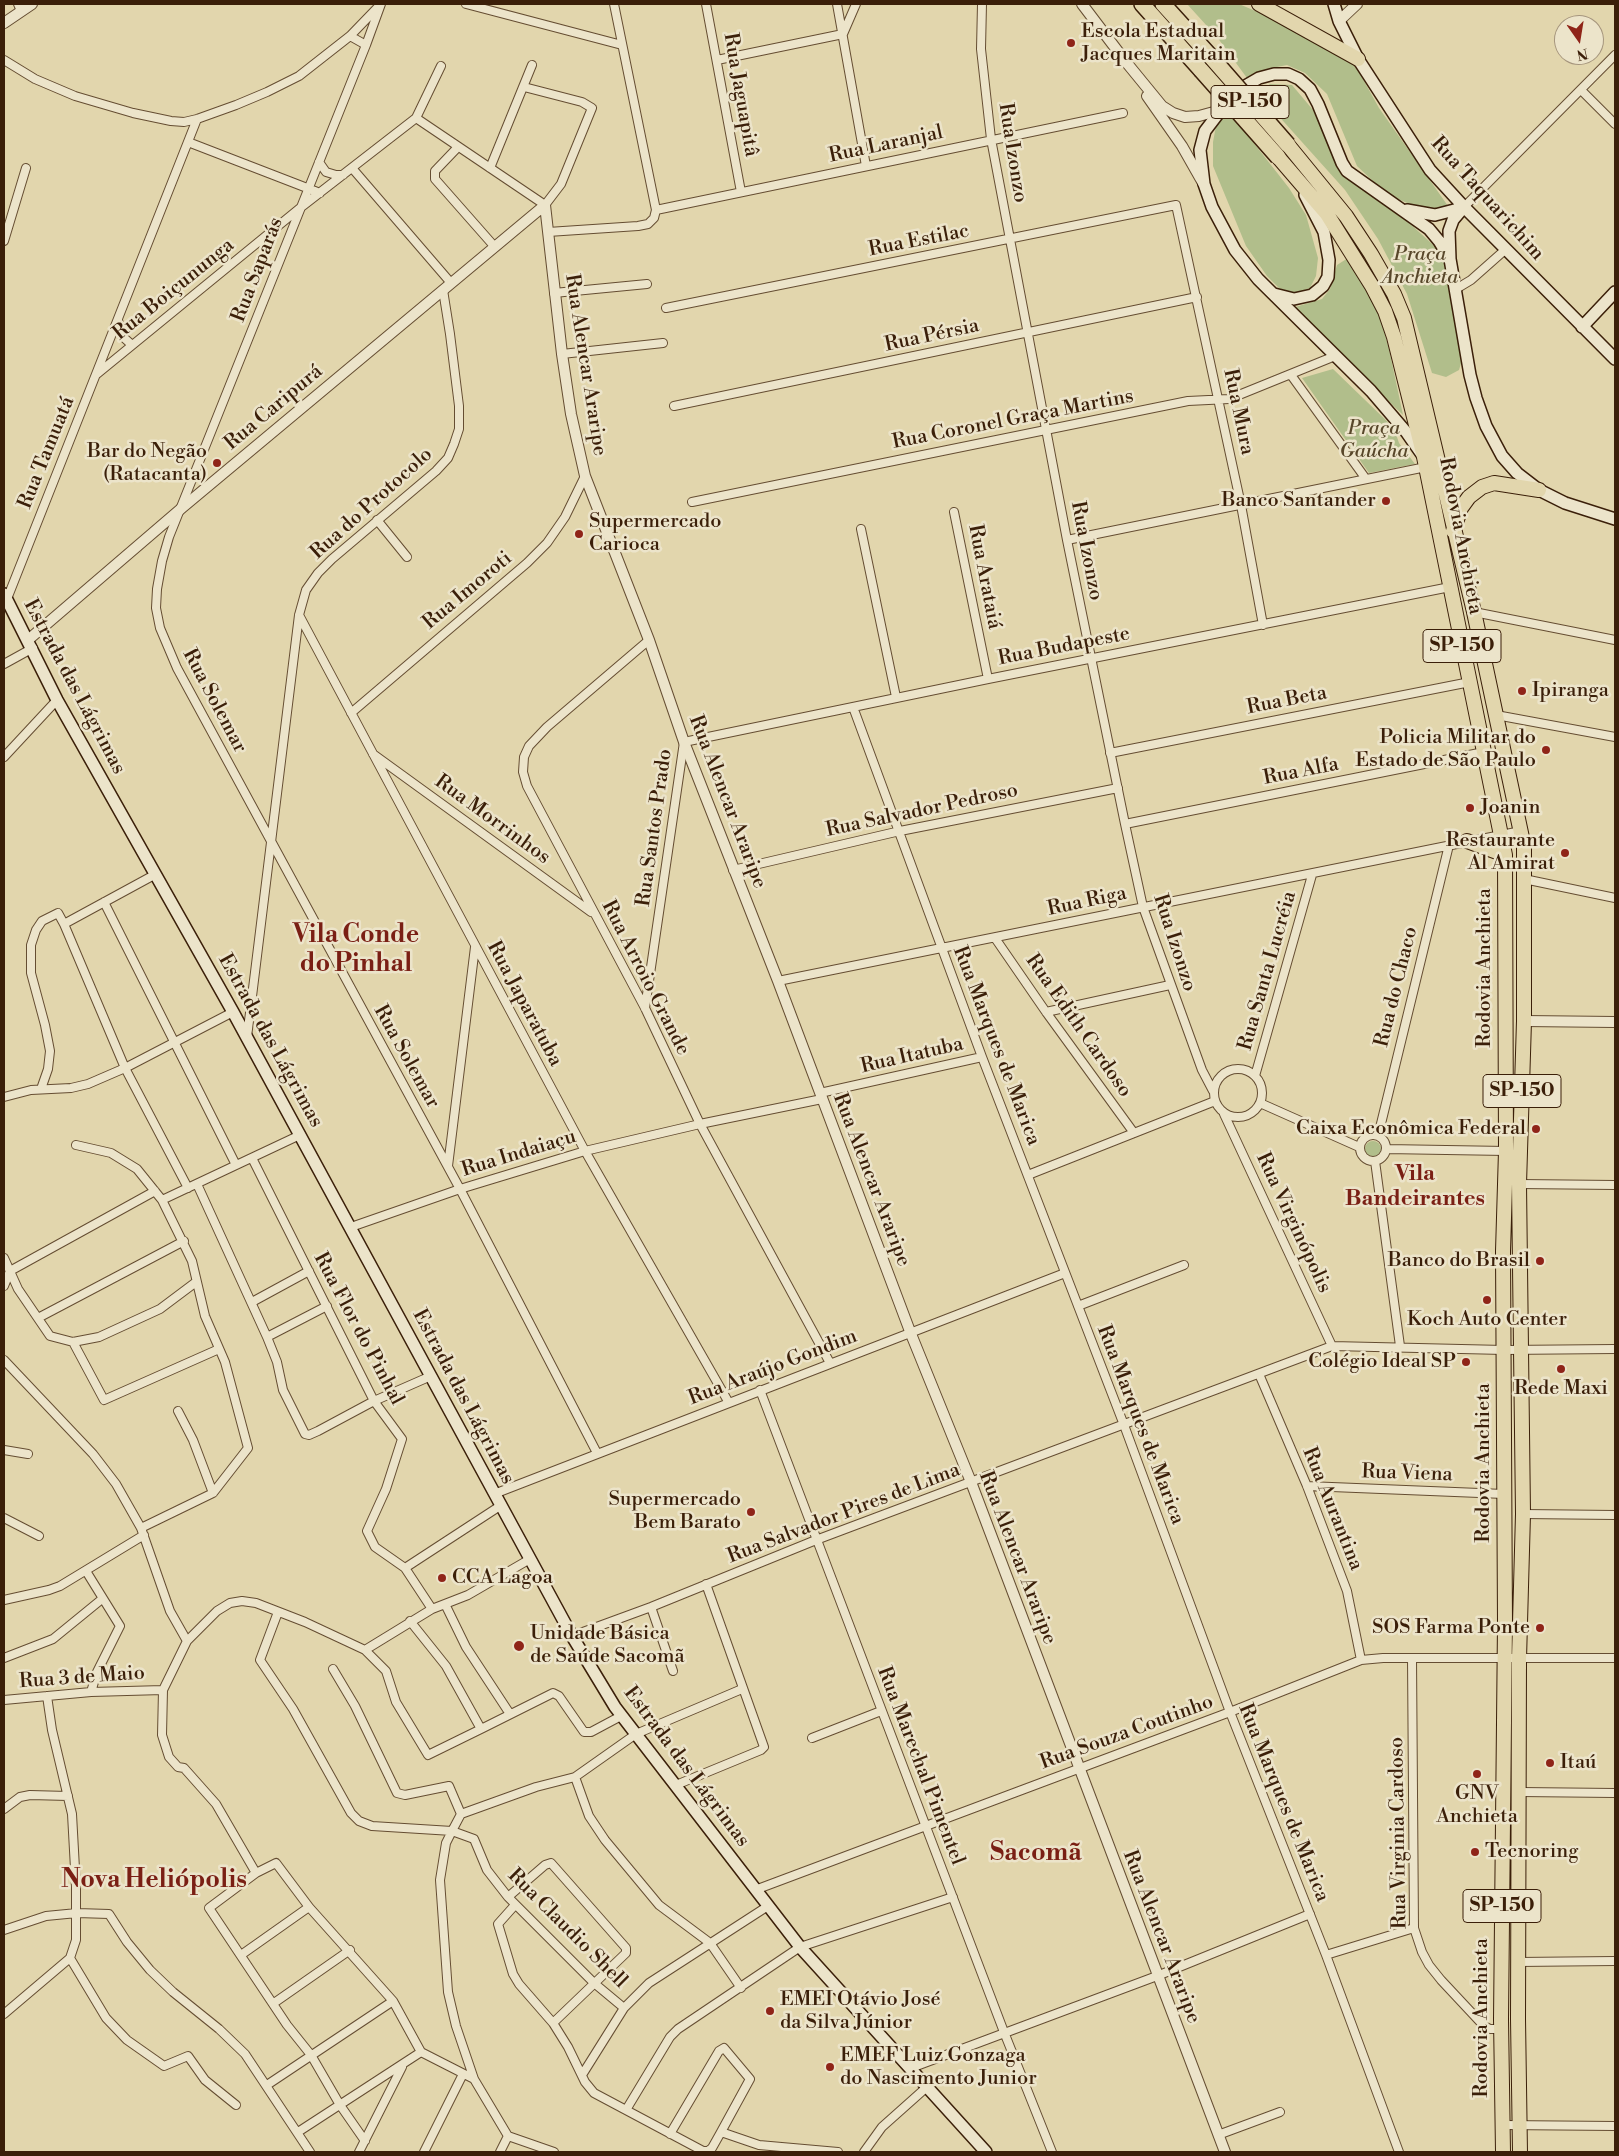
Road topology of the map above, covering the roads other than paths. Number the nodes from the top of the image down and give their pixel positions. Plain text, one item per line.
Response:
1 (32, 4) edge
2 (381, 4) edge
3 (466, 4) edge
4 (614, 4) edge
5 (706, 4) edge
6 (837, 4) edge
7 (856, 4) edge
8 (982, 4) edge
9 (1082, 4) edge
10 (1142, 4) edge
11 (1163, 4) edge
12 (1259, 4) edge
13 (1269, 4) edge
14 (1279, 4) edge
15 (1334, 4) edge
16 (1357, 4) edge
17 (19, 7) edge
18 (1339, 21) junction
19 (4, 23) edge
20 (843, 34) junction
21 (350, 36) junction
22 (366, 45) junction
23 (622, 45) junction
24 (1615, 55) edge
25 (1358, 59) junction
26 (4, 60) edge
27 (717, 60) junction
28 (1126, 62) junction
29 (532, 65) dead end
30 (441, 66) dead end
31 (524, 87) junction
32 (1581, 90) junction
33 (1221, 110) junction
34 (1123, 113) dead end
35 (416, 118) junction
36 (197, 119) junction
37 (1615, 124) edge
38 (991, 139) junction
39 (188, 142) junction
40 (458, 147) junction
41 (1283, 151) junction
42 (319, 162) junction
43 (866, 166) junction
44 (26, 168) dead end
45 (352, 168) junction
46 (490, 168) junction
47 (344, 174) junction
48 (1297, 179) junction
49 (1204, 184) junction
50 (308, 188) junction
51 (741, 192) junction
52 (320, 193) junction
53 (545, 205) junction
54 (1178, 207) joint
55 (1464, 207) junction
56 (300, 208) junction
57 (1401, 208) junction
58 (656, 210) junction
59 (548, 232) junction
60 (1010, 239) junction
61 (4, 241) edge
62 (494, 246) junction
63 (1506, 250) junction
64 (1450, 259) junction
65 (451, 283) junction
66 (648, 284) dead end
67 (1456, 289) junction
68 (443, 290) junction
69 (1615, 292) edge
70 (554, 293) junction
71 (1272, 294) junction
72 (1197, 298) junction
73 (666, 308) dead end
74 (118, 318) junction
75 (1582, 327) junction
76 (1028, 333) junction
77 (663, 343) dead end
78 (132, 346) junction
79 (562, 354) junction
80 (1335, 356) junction
81 (1615, 359) edge
82 (95, 375) junction
83 (1291, 375) junction
84 (1218, 400) junction
85 (674, 406) dead end
86 (1047, 429) junction
87 (1425, 462) junction
88 (585, 476) junction
89 (1366, 479) junction
90 (1538, 490) junction
91 (692, 502) dead end
92 (1240, 505) junction
93 (183, 507) junction
94 (954, 512) dead end
95 (1615, 519) edge
96 (378, 520) junction
97 (861, 529) dead end
98 (1453, 532) junction
99 (1067, 540) junction
100 (407, 557) dead end
101 (1450, 588) junction
102 (5, 597) edge
103 (1474, 612) junction
104 (299, 615) junction
105 (1263, 625) junction
106 (649, 640) junction
107 (1615, 640) edge
108 (30, 644) junction
109 (1091, 659) junction
110 (4, 664) edge
111 (988, 679) junction
112 (1470, 682) junction
113 (896, 697) junction
114 (57, 700) junction
115 (854, 707) junction
116 (351, 713) junction
117 (1496, 715) junction
118 (1615, 736) edge
119 (684, 742) junction
120 (1484, 752) junction
121 (372, 753) junction
122 (1110, 753) junction
123 (4, 757) edge
124 (1118, 788) junction
125 (1125, 824) junction
126 (900, 831) junction
127 (1521, 832) junction
128 (1501, 835) junction
129 (1467, 841) junction
130 (271, 842) junction
131 (1449, 845) junction
132 (1505, 855) junction
133 (733, 870) junction
134 (156, 874) junction
135 (1312, 875) junction
136 (1524, 879) junction
137 (1615, 898) edge
138 (104, 902) junction
139 (1143, 907) junction
140 (593, 913) junction
141 (64, 924) junction
142 (995, 938) junction
143 (475, 948) junction
144 (942, 949) junction
145 (778, 981) junction
146 (1170, 985) junction
147 (644, 1008) junction
148 (233, 1012) junction
149 (1046, 1012) junction
150 (1524, 1021) junction
151 (1615, 1022) edge
152 (247, 1037) junction
153 (175, 1040) junction
154 (982, 1057) junction
155 (125, 1068) junction
156 (1255, 1076) junction
157 (42, 1089) junction
158 (1213, 1091) junction
159 (821, 1096) junction
160 (4, 1097) edge
161 (1215, 1101) junction
162 (1260, 1103) junction
163 (1224, 1114) junction
164 (700, 1124) junction
165 (1134, 1133) junction
166 (300, 1136) junction
167 (1378, 1136) junction
168 (76, 1145) dead end
169 (1360, 1147) junction
170 (1386, 1149) junction
171 (585, 1151) junction
172 (1506, 1151) junction
173 (252, 1158) junction
174 (1374, 1162) junction
175 (236, 1166) junction
176 (448, 1167) junction
177 (1028, 1175) junction
178 (197, 1184) junction
179 (1519, 1184) junction
180 (1615, 1185) edge
181 (188, 1188) junction
182 (460, 1189) junction
183 (155, 1191) junction
184 (162, 1200) junction
185 (351, 1227) junction
186 (184, 1241) junction
187 (4, 1258) edge
188 (1184, 1265) dead end
189 (10, 1271) junction
190 (309, 1271) junction
191 (1065, 1273) junction
192 (196, 1282) junction
193 (4, 1286) edge
194 (252, 1302) junction
195 (327, 1306) junction
196 (1078, 1306) junction
197 (38, 1318) junction
198 (911, 1334) junction
199 (267, 1337) junction
200 (73, 1342) junction
201 (1332, 1346) junction
202 (1400, 1346) junction
203 (219, 1349) junction
204 (1615, 1349) edge
205 (1504, 1350) junction
206 (1521, 1350) junction
207 (4, 1360) edge
208 (830, 1363) junction
209 (1259, 1374) junction
210 (431, 1376) junction
211 (760, 1390) junction
212 (374, 1401) junction
213 (729, 1403) junction
214 (178, 1411) dead end
215 (1124, 1425) junction
216 (4, 1450) edge
217 (598, 1453) junction
218 (28, 1454) dead end
219 (970, 1482) junction
220 (1307, 1486) junction
221 (213, 1493) junction
222 (494, 1494) junction
223 (1504, 1494) junction
224 (500, 1506) junction
225 (1523, 1514) junction
226 (1615, 1515) edge
227 (4, 1518) edge
228 (142, 1531) junction
229 (39, 1536) dead end
230 (816, 1540) junction
231 (530, 1559) junction
232 (405, 1568) junction
233 (86, 1571) junction
234 (706, 1584) junction
235 (102, 1599) junction
236 (4, 1600) edge
237 (445, 1604) junction
238 (651, 1607) junction
239 (432, 1609) junction
240 (278, 1612) junction
241 (410, 1621) junction
242 (572, 1636) junction
243 (187, 1641) junction
244 (364, 1650) junction
245 (4, 1658) edge
246 (1412, 1658) junction
247 (1519, 1658) junction
248 (1615, 1658) edge
249 (1504, 1659) junction
250 (1361, 1660) junction
251 (333, 1670) dead end
252 (672, 1671) dead end
253 (742, 1689) junction
254 (163, 1690) junction
255 (91, 1692) junction
256 (47, 1696) junction
257 (4, 1700) edge
258 (881, 1711) junction
259 (1230, 1712) junction
260 (510, 1714) junction
261 (621, 1716) junction
262 (481, 1729) junction
263 (636, 1734) junction
264 (812, 1738) dead end
265 (1078, 1769) junction
266 (575, 1778) junction
267 (676, 1785) junction
268 (1520, 1792) junction
269 (1615, 1793) edge
270 (68, 1796) junction
271 (4, 1808) edge
272 (461, 1814) junction
273 (926, 1825) junction
274 (452, 1831) junction
275 (256, 1873) junction
276 (755, 1890) junction
277 (508, 1897) junction
278 (953, 1897) junction
279 (515, 1905) junction
280 (309, 1906) junction
281 (768, 1906) junction
282 (76, 1913) junction
283 (1310, 1914) junction
284 (1414, 1928) junction
285 (4, 1930) edge
286 (710, 1943) junction
287 (800, 1947) junction
288 (350, 1950) junction
289 (240, 1955) junction
290 (1326, 1955) junction
291 (70, 1958) junction
292 (1518, 1962) junction
293 (1615, 1962) edge
294 (1157, 1976) junction
295 (594, 1983) junction
296 (741, 1988) junction
297 (394, 2001) junction
298 (274, 2003) junction
299 (624, 2008) junction
300 (4, 2014) edge
301 (553, 2023) junction
302 (1501, 2029) junction
303 (1004, 2032) junction
304 (421, 2052) junction
305 (311, 2055) junction
306 (402, 2066) junction
307 (911, 2068) junction
308 (463, 2074) junction
309 (582, 2075) junction
310 (474, 2079) junction
311 (267, 2085) junction
312 (928, 2086) junction
313 (236, 2105) dead end
314 (340, 2105) junction
315 (626, 2110) junction
316 (1280, 2112) dead end
317 (1503, 2125) junction
318 (1520, 2125) junction
319 (1615, 2126) edge
320 (298, 2132) junction
321 (721, 2132) junction
322 (670, 2134) junction
323 (1218, 2135) junction
324 (508, 2136) junction
325 (365, 2141) junction
326 (310, 2152) edge
327 (359, 2152) edge
328 (424, 2152) edge
329 (500, 2152) edge
330 (554, 2152) edge
331 (838, 2152) edge
332 (864, 2152) edge
333 (986, 2152) edge
334 (1052, 2152) edge
335 (1225, 2152) edge
336 (1400, 2152) edge
337 (1503, 2152) edge
338 (1520, 2152) edge

1 - 17 street
2 - 21 street
2 - 22 street, Rua Saparás
3 - 23 street
4 - 23 street
5 - 27 street, Rua Jaguapitâ
6 - 20 street
7 - 20 street
8 - 38 street, Rua Izonzo
9 - 28 street
10 - 41 highway, Rodovia Anchieta / SP-150, bridge
11 - 41 highway, Rodovia Anchieta / SP-150, bridge
12 - 25 highway
13 - 14 highway
15 - 18 main road, Rua Taquarichim
16 - 18 street
17 - 19 street
18 - 25 main road, Rua Taquarichim
20 - 27 street
20 - 43 street
21 - 22 street
21 - 36 street
22 - 42 street, Rua Saparás
23 - 58 street
24 - 32 street
25 - 55 main road, Rua Taquarichim
26 - 36 street
27 - 51 street, Rua Jaguapitâ
28 - 33 street
28 - 49 street
29 - 31 street
30 - 35 street, Rua Boiçununga
31 - 46 street
31 - 53 street
32 - 37 street
32 - 55 street
33 - 49 main road
33 - 57 main road
34 - 38 street, Rua Laranjal
35 - 40 street
35 - 45 street, Rua Boiçununga
36 - 39 street, Rua Tamuatá
38 - 43 street, Rua Laranjal
38 - 60 street, Rua Izonzo
39 - 50 street
39 - 74 street, Rua Tamuatá
40 - 46 street
40 - 62 street
41 - 48 highway, Rodovia Anchieta / SP-150
41 - 98 highway, Rodovia Anchieta / SP-150
42 - 47 street
42 - 50 street, Rua Saparás
43 - 51 street, Rua Laranjal
44 - 61 street
45 - 47 street, Rua Boiçununga
45 - 65 street
46 - 53 street
47 - 52 street, Rua Boiçununga
48 - 71 main road
48 - 87 highway, Rodovia Anchieta / SP-150
49 - 71 main road
50 - 52 street
50 - 56 street, Rua Saparás
51 - 58 street, Rua Laranjal
52 - 56 street, Rua Boiçununga
53 - 59 street, Rua Alencar Araripe
53 - 62 street, Rua Caripurá
54 - 60 street, Rua Estilac
54 - 72 street, Rua Mura
55 - 57 main road
55 - 63 main road, Rua Taquarichim
55 - 64 main road
56 - 78 street, Rua Boiçununga
56 - 93 street, Rua Saparás
57 - 64 main road
58 - 59 street
59 - 70 street, Rua Alencar Araripe
60 - 73 street, Rua Estilac
60 - 76 street, Rua Izonzo
62 - 65 street, Rua Caripurá
63 - 67 street
63 - 75 main road, Rua Taquarichim
64 - 67 main road
65 - 68 street, Rua Caripurá
66 - 70 street
67 - 90 main road
68 - 93 street, Rua Caripurá
68 - 96 street, Rua do Protocolo
69 - 75 main road
70 - 79 street, Rua Alencar Araripe
71 - 80 main road
72 - 76 street, Rua Pérsia
72 - 84 street, Rua Mura
74 - 78 street
74 - 82 street, Rua Tamuatá
75 - 81 main road, Rua Taquarichim
76 - 85 street, Rua Pérsia
76 - 86 street, Rua Izonzo
77 - 79 street
78 - 82 street, Rua Boiçununga
79 - 88 street, Rua Alencar Araripe
80 - 83 street, Rua Coronel Graça Martins
80 - 87 main road
82 - 102 street, Rua Tamuatá
83 - 84 street, Rua Coronel Graça Martins
83 - 89 street
84 - 86 street, Rua Coronel Graça Martins
84 - 92 street, Rua Mura
86 - 91 street, Rua Coronel Graça Martins
86 - 99 street, Rua Izonzo
87 - 89 street
87 - 101 highway, Rodovia Anchieta / SP-150
88 - 106 street, Rua Alencar Araripe
88 - 116 street, Rua Imoroti
89 - 92 street
90 - 95 main road
90 - 98 highway
92 - 99 street
92 - 105 street, Rua Mura
93 - 108 street, Rua Caripurá
93 - 130 street, Rua Solemar
94 - 111 street, Rua Arataiá
96 - 100 street
96 - 104 street, Rua do Protocolo
97 - 113 street
98 - 103 highway, Rodovia Anchieta / SP-150
99 - 109 street, Rua Izonzo
101 - 105 street, Rua Budapeste
101 - 112 highway, Rodovia Anchieta / SP-150
102 - 108 main road, Estrada das Lágrimas
103 - 107 street
103 - 117 highway, Rodovia Anchieta / SP-150
104 - 116 street, Rua Japaratuba
104 - 130 street, Rua do Protocolo
105 - 109 street, Rua Budapeste
106 - 119 street, Rua Alencar Araripe
106 - 140 street, Rua Arroio Grande
108 - 110 street
108 - 114 main road, Estrada das Lágrimas
109 - 111 street, Rua Budapeste
109 - 122 street, Rua Izonzo
111 - 113 street, Rua Budapeste
112 - 120 highway, Rodovia Anchieta / SP-150
112 - 122 street, Rua Beta
113 - 115 street, Rua Budapeste
114 - 123 street
114 - 134 main road, Estrada das Lágrimas
115 - 119 street, Rua Budapeste
115 - 126 street, Rua Marques de Marica
116 - 121 street, Rua Japaratuba
117 - 118 street
117 - 127 highway, Rodovia Anchieta / SP-150
119 - 133 street, Rua Alencar Araripe
119 - 147 street, Rua Santos Prado
120 - 125 street, Rua Alfa
120 - 128 highway, Rodovia Anchieta / SP-150
121 - 140 street, Rua Morrinhos
121 - 143 street, Rua Japaratuba
122 - 124 street, Rua Izonzo
124 - 125 street, Rua Izonzo
124 - 126 street, Rua Salvador Pedroso
125 - 139 street, Rua Izonzo
126 - 133 street, Rua Salvador Pedroso
126 - 144 street, Rua Marques de Marica
127 - 128 street, Rua Riga
127 - 136 highway, Rodovia Anchieta / SP-150
128 - 129 street, Rua Riga
128 - 132 highway, Rodovia Anchieta / SP-150
129 - 131 street, Rua Riga
129 - 132 highway
130 - 152 street, Rua do Protocolo
130 - 176 street, Rua Solemar
131 - 135 street, Rua Riga
131 - 167 street, Rua do Chaco
132 - 172 highway, Rodovia Anchieta / SP-150
133 - 145 street, Rua Alencar Araripe
134 - 138 street
134 - 148 main road, Estrada das Lágrimas
135 - 139 street, Rua Riga
135 - 156 street, Rua Santa Lucréia
136 - 137 street
136 - 150 highway, Rodovia Anchieta / SP-150
138 - 141 street
138 - 153 street
139 - 142 street, Rua Riga
139 - 146 street, Rua Izonzo
140 - 147 street, Rua Arroio Grande
141 - 155 street
141 - 157 street
142 - 144 street, Rua Riga
142 - 149 street, Rua Edith Cardoso
143 - 171 street, Rua Japaratuba
143 - 176 street
144 - 145 street, Rua Riga
144 - 154 street, Rua Marques de Marica
145 - 159 street, Rua Alencar Araripe
146 - 149 street
146 - 158 street, Rua Izonzo
147 - 164 street, Rua Arroio Grande
148 - 152 main road, Estrada das Lágrimas
148 - 153 street
149 - 165 street, Rua Edith Cardoso
150 - 151 street
150 - 179 highway, Rodovia Anchieta / SP-150
152 - 166 main road, Estrada das Lágrimas
153 - 155 street
153 - 175 street
154 - 159 street, Rua Itatuba
154 - 177 street, Rua Marques de Marica
155 - 157 street
155 - 181 street
156 - 158 street
156 - 162 street
157 - 160 street
158 - 161 street
159 - 164 street, Rua Itatuba
159 - 198 street, Rua Alencar Araripe
161 - 163 street
161 - 165 street
162 - 163 street
162 - 169 street
163 - 201 street, Rua Virginópolis
164 - 171 street, Rua Indaiaçu
164 - 208 street, Rua Arroio Grande
165 - 177 street
166 - 173 street
166 - 185 main road, Estrada das Lágrimas
167 - 169 street
167 - 170 street
168 - 183 street
169 - 174 street
170 - 172 street
170 - 174 street
171 - 182 street, Rua Indaiaçu
171 - 213 street, Rua Japaratuba
172 - 205 highway, Rodovia Anchieta / SP-150
173 - 175 street
173 - 190 street, Rua Flor do Pinhal
174 - 202 street
175 - 178 street
176 - 182 street, Rua Solemar
177 - 191 street, Rua Marques de Marica
178 - 181 street
178 - 194 street
179 - 180 street
179 - 206 highway, Rodovia Anchieta / SP-150
181 - 184 street
182 - 185 street, Rua Indaiaçu
182 - 217 street, Rua Solemar
183 - 184 street
183 - 189 street
184 - 186 street
185 - 210 main road, Estrada das Lágrimas
186 - 192 street
186 - 197 street
187 - 189 street
188 - 196 street
189 - 193 street
189 - 197 street
190 - 194 street
190 - 195 street, Rua Flor do Pinhal
191 - 196 street, Rua Marques de Marica
191 - 198 street, Rua Araújo Gondim
192 - 200 street
192 - 203 street
194 - 199 street
195 - 199 street
195 - 212 street, Rua Flor do Pinhal
196 - 215 street, Rua Marques de Marica
197 - 200 street
198 - 208 street, Rua Araújo Gondim
198 - 219 street, Rua Alencar Araripe
199 - 212 street
200 - 203 street
201 - 202 street, Rua Salvador Pires de Lima
201 - 209 street, Rua Salvador Pires de Lima
202 - 205 street, Rua Salvador Pires de Lima
203 - 221 street
204 - 206 street, Rua Salvador Pires de Lima
205 - 206 street, Rua Salvador Pires de Lima
205 - 223 highway, Rodovia Anchieta / SP-150
206 - 225 highway, Rodovia Anchieta / SP-150
207 - 228 street
208 - 211 street, Rua Araújo Gondim
209 - 215 street, Rua Salvador Pires de Lima
209 - 220 street, Rua Aurantina
210 - 212 street
210 - 222 main road, Estrada das Lágrimas
211 - 213 street, Rua Araújo Gondim
211 - 230 street, Rua Marechal Pimentel
212 - 232 street, Rua Flor do Pinhal
213 - 217 street, Rua Araújo Gondim
214 - 221 street
215 - 219 street, Rua Salvador Pires de Lima
215 - 259 street, Rua Marques de Marica
216 - 218 street
217 - 222 street, Rua Araújo Gondim
219 - 230 street, Rua Salvador Pires de Lima
219 - 265 street, Rua Alencar Araripe
220 - 223 street, Rua Viena
220 - 250 street, Rua Aurantina
221 - 228 street
222 - 224 main road, Estrada das Lágrimas
223 - 249 highway, Rodovia Anchieta / SP-150
224 - 231 main road, Estrada das Lágrimas
224 - 232 street
225 - 226 street
225 - 247 highway, Rodovia Anchieta / SP-150
227 - 229 street
228 - 233 street
228 - 243 street
230 - 234 street, Rua Salvador Pires de Lima
230 - 258 street, Rua Marechal Pimentel
231 - 237 street
231 - 242 main road, Estrada das Lágrimas
232 - 239 street, Rua Flor do Pinhal
233 - 235 street
233 - 236 street
234 - 238 street, Rua Salvador Pires de Lima
234 - 253 street
235 - 245 street
235 - 255 street
237 - 239 street
237 - 260 street
238 - 242 street, Rua Salvador Pires de Lima
238 - 252 street
239 - 241 street
240 - 243 street
240 - 244 street
240 - 274 street, Rua Claudio Shell
241 - 244 street
241 - 262 street
242 - 261 main road, Estrada das Lágrimas
243 - 254 street
244 - 262 street
246 - 249 street, Rua Souza Coutinho
246 - 250 street, Rua Souza Coutinho
246 - 284 street, Rua Virginia Cardoso
247 - 248 street, Rua Souza Coutinho
247 - 249 street, Rua Souza Coutinho
247 - 268 highway, Rodovia Anchieta / SP-150
249 - 302 highway, Rodovia Anchieta / SP-150
250 - 259 street, Rua Souza Coutinho
251 - 272 street
253 - 263 street
253 - 267 street
254 - 255 street, Rua 3 de Maio
254 - 275 street
255 - 256 street, Rua 3 de Maio
256 - 257 street, Rua 3 de Maio
256 - 270 street
258 - 264 street
258 - 273 street, Rua Marechal Pimentel
259 - 265 street, Rua Souza Coutinho
259 - 283 street, Rua Marques de Marica
260 - 261 street
260 - 262 street
261 - 263 main road, Estrada das Lágrimas
263 - 266 street
263 - 267 main road, Estrada das Lágrimas
265 - 273 street, Rua Souza Coutinho
265 - 294 street, Rua Alencar Araripe
266 - 272 street
266 - 286 street
267 - 276 main road, Estrada das Lágrimas
268 - 269 street
268 - 292 highway, Rodovia Anchieta / SP-150
270 - 271 street
270 - 282 street
272 - 274 street
273 - 276 street, Rua Souza Coutinho
273 - 278 street, Rua Marechal Pimentel
274 - 277 street, Rua Claudio Shell
274 - 310 street
275 - 280 street
275 - 289 street
276 - 281 main road, Estrada das Lágrimas
277 - 279 street, Rua Claudio Shell
277 - 295 street
278 - 287 street
278 - 303 street, Rua Marechal Pimentel
279 - 295 street, Rua Claudio Shell
279 - 301 street
280 - 288 street
280 - 289 street
281 - 286 street
281 - 287 main road, Estrada das Lágrimas
282 - 285 street
282 - 291 street
282 - 311 street
283 - 290 street, Rua Marques de Marica
283 - 294 street
284 - 290 street
284 - 302 street, Rua Virginia Cardoso
286 - 296 street
286 - 299 street
287 - 296 street
287 - 307 main road, Estrada das Lágrimas
288 - 297 street
288 - 298 street
289 - 298 street
290 - 336 street, Rua Marques de Marica
291 - 300 street
291 - 313 street
292 - 293 street
292 - 318 highway, Rodovia Anchieta / SP-150
294 - 303 street
294 - 323 street, Rua Alencar Araripe
295 - 299 street, Rua Claudio Shell
295 - 301 street
296 - 315 street
297 - 304 street
297 - 305 street
298 - 305 street
299 - 309 street
301 - 309 street
302 - 317 highway, Rodovia Anchieta / SP-150
303 - 307 street
303 - 334 street, Rua Marechal Pimentel
304 - 306 street
304 - 308 street
305 - 311 street
305 - 314 street
306 - 314 street
306 - 325 street
307 - 312 main road, Estrada das Lágrimas
308 - 310 street
308 - 328 street
309 - 315 street
310 - 324 street
311 - 320 street
312 - 332 street
312 - 333 main road, Estrada das Lágrimas
314 - 320 street
314 - 325 street
315 - 322 street
316 - 323 street
317 - 318 street
317 - 337 highway, Rodovia Anchieta / SP-150
318 - 319 street
318 - 338 highway, Rodovia Anchieta / SP-150
320 - 326 street
321 - 322 street
321 - 322 street
321 - 331 street
323 - 335 street, Rua Alencar Araripe
324 - 329 street
324 - 330 street
325 - 327 street

